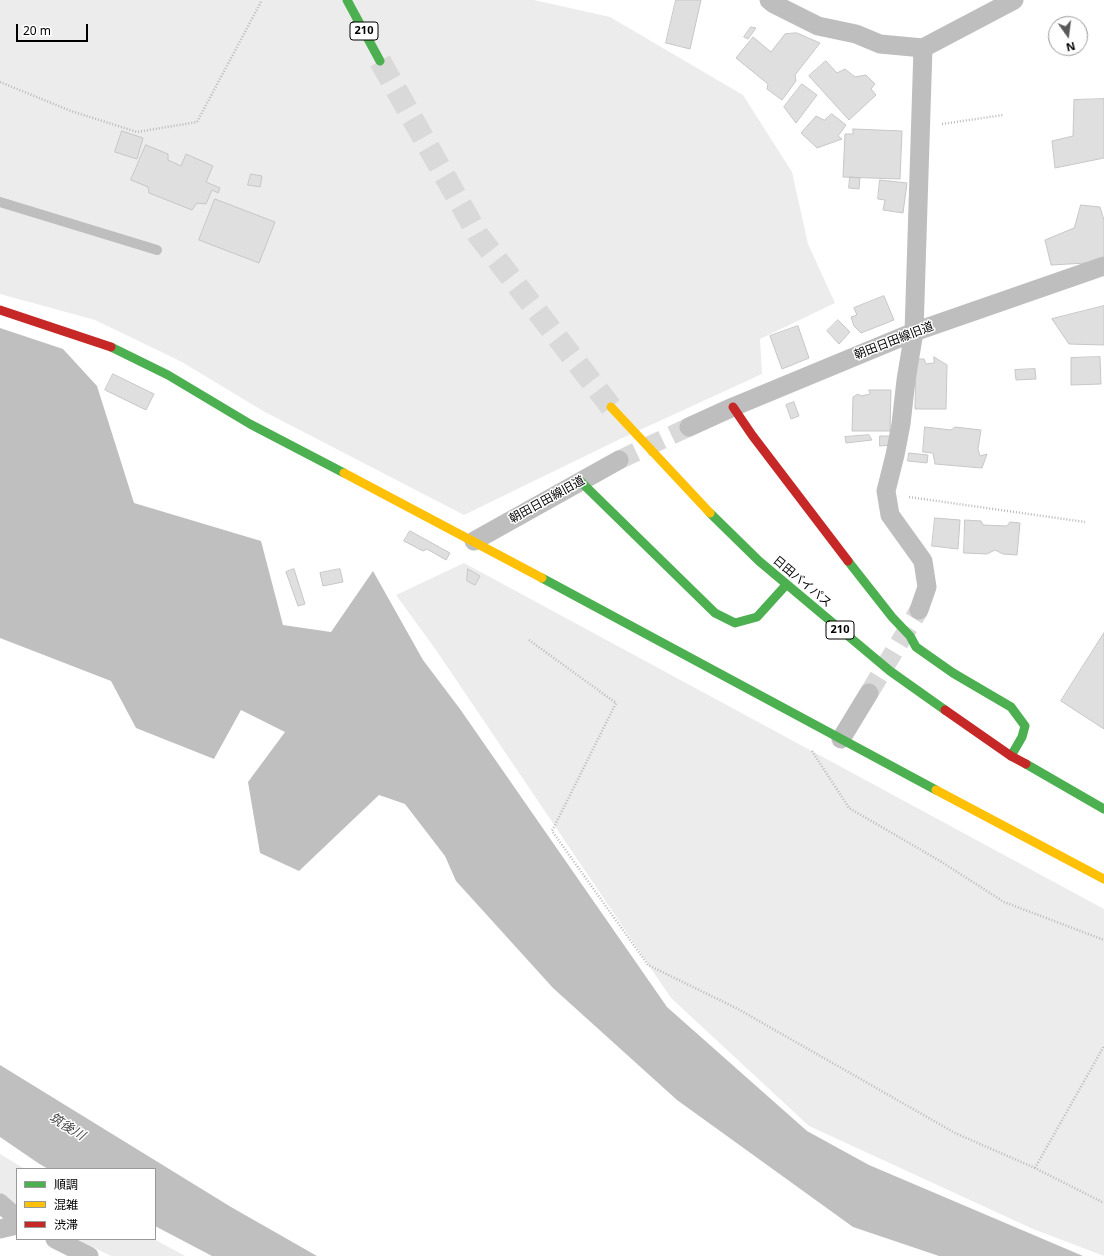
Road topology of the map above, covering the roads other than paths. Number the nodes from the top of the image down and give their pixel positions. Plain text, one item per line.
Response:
1 (347, 0) edge
2 (769, 0) edge
3 (1014, 0) edge
4 (923, 48) junction
5 (380, 61) tunnel mouth
6 (0, 202) edge
7 (157, 250) dead end
8 (1104, 266) edge
9 (0, 310) edge
10 (914, 332) junction
11 (612, 407) tunnel mouth
12 (732, 407) junction
13 (688, 427) tunnel mouth
14 (619, 460) tunnel mouth
15 (580, 481) junction
16 (474, 541) junction
17 (786, 585) junction
18 (919, 610) tunnel mouth
19 (869, 693) tunnel mouth
20 (841, 739) junction
21 (1010, 756) junction
22 (1104, 809) edge
23 (1104, 879) edge
24 (0, 1203) edge
25 (16, 1217) edge
26 (16, 1225) edge
27 (0, 1229) edge
28 (57, 1240) edge
29 (85, 1255) edge

1 - 5 main road, 210
2 - 4 street
3 - 4 street
4 - 10 street
6 - 7 lane
8 - 10 street, 朝田日田線旧道
9 - 16 main road
10 - 12 street, 朝田日田線旧道
10 - 18 street
11 - 17 main road, 日田バイパス / 210
12 - 13 street, 朝田日田線旧道
12 - 21 main road
14 - 15 street, 朝田日田線旧道
15 - 16 street, 朝田日田線旧道
15 - 17 main road
16 - 20 main road
17 - 21 main road, 日田バイパス / 210
19 - 20 street
20 - 23 main road
21 - 22 main road, 日田バイパス / 210
24 - 25 street
26 - 27 street
28 - 29 street

